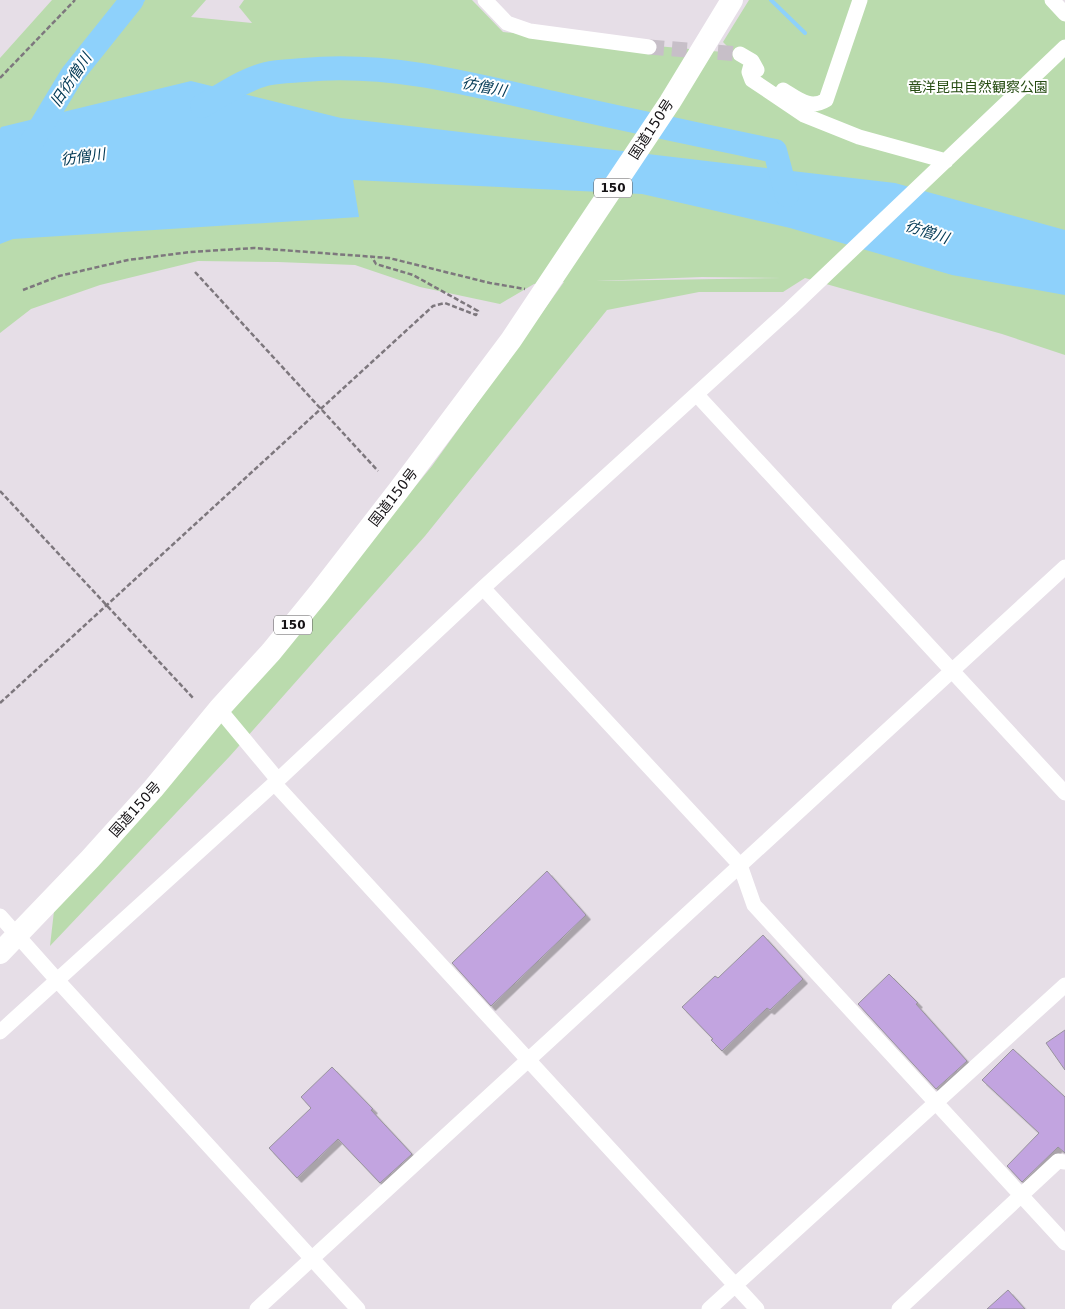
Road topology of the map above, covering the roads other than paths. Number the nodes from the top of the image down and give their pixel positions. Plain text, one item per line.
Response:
1 (485, 0) edge
2 (732, 0) edge
3 (860, 0) edge
4 (1052, 0) edge
5 (1065, 14) edge
6 (649, 47) tunnel mouth
7 (1065, 47) edge
8 (946, 160) junction
9 (696, 395) junction
10 (1065, 567) edge
11 (484, 588) junction
12 (952, 670) junction
13 (220, 709) junction
14 (276, 782) junction
15 (1065, 792) edge
16 (740, 865) junction
17 (0, 916) edge
18 (18, 935) junction
19 (0, 953) edge
20 (57, 980) junction
21 (1065, 984) edge
22 (0, 1032) edge
23 (528, 1059) junction
24 (935, 1102) junction
25 (1065, 1162) edge
26 (1022, 1194) junction
27 (1065, 1243) edge
28 (312, 1258) junction
29 (735, 1285) junction
30 (257, 1309) edge
31 (358, 1309) edge
32 (709, 1309) edge
33 (757, 1309) edge
34 (899, 1309) edge

1 - 6 street
2 - 13 highway, 国道150号 / 150
3 - 8 street
4 - 5 street
7 - 8 street
8 - 9 street
9 - 11 street
9 - 12 street
10 - 12 street
11 - 14 street
11 - 16 street
12 - 15 street
12 - 16 street
13 - 14 street
13 - 18 highway, 国道150号 / 150
14 - 20 street
14 - 23 street
16 - 23 street
16 - 24 street
17 - 18 street
18 - 19 highway, 国道150号 / 150
18 - 20 street
20 - 22 street
20 - 28 street
21 - 24 street
23 - 28 street
23 - 29 street
24 - 26 street
24 - 29 street
25 - 26 street
26 - 27 street
26 - 34 street
28 - 30 street
28 - 31 street
29 - 32 street
29 - 33 street

